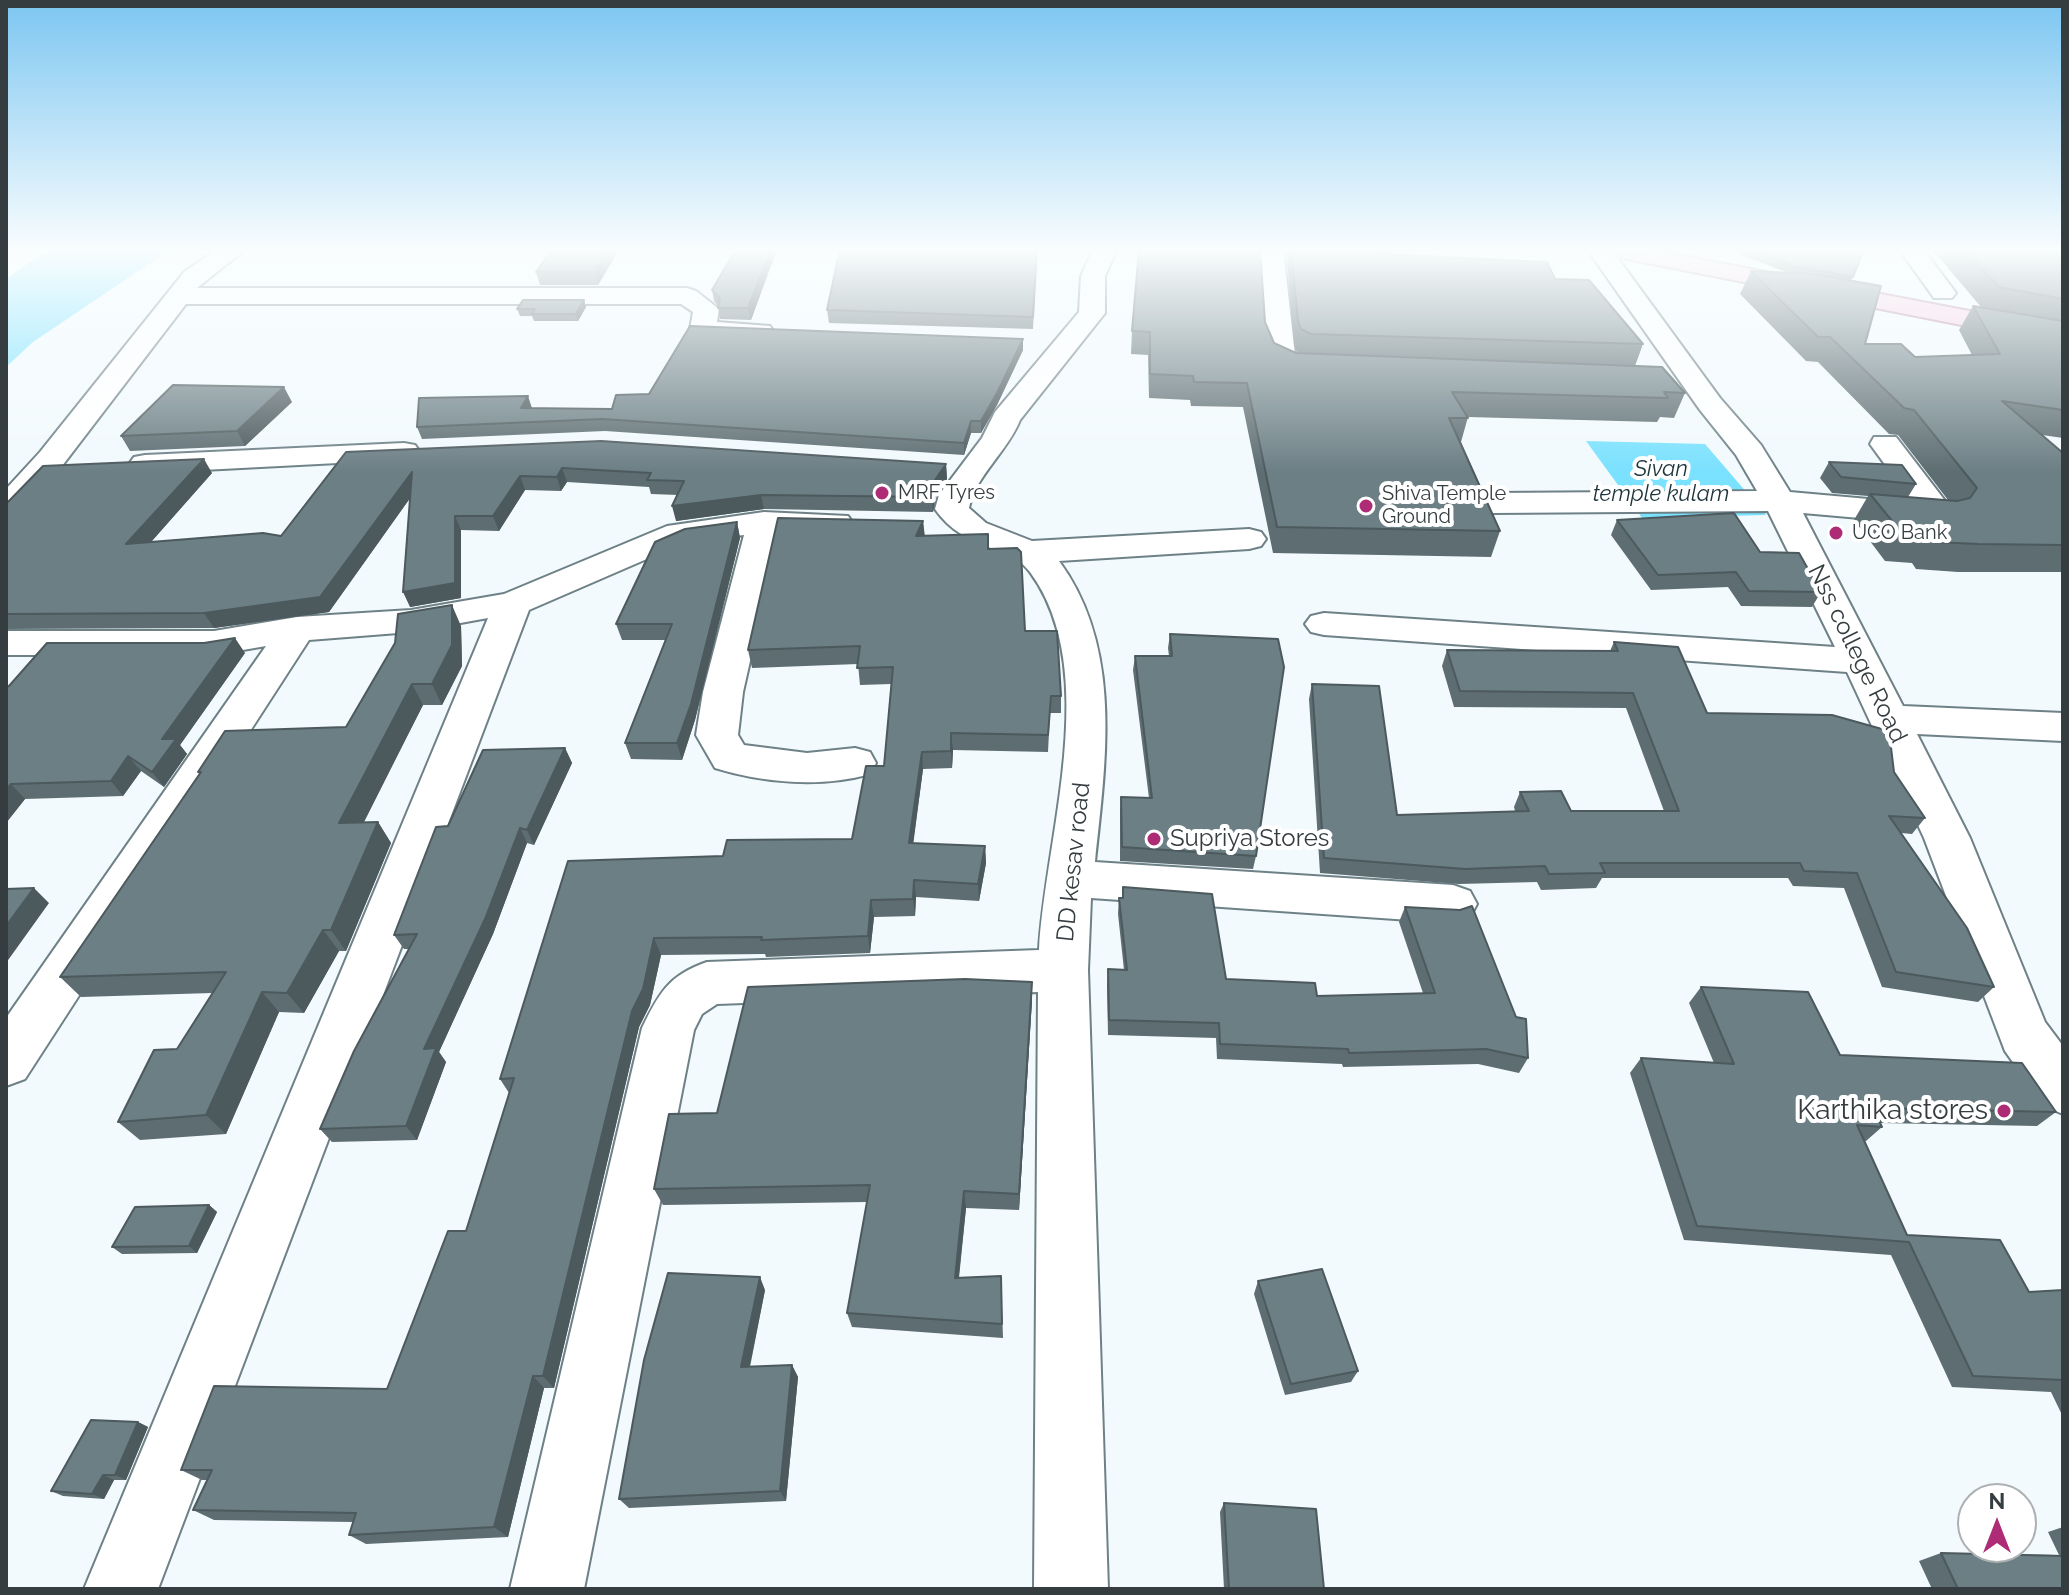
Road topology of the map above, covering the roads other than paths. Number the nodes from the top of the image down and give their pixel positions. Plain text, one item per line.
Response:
1 (156, 323) edge
2 (704, 323) edge
3 (1077, 323) edge
4 (1276, 323) edge
5 (1644, 323) edge
6 (1993, 323) edge
7 (792, 333) edge
8 (2063, 337) edge
9 (1354, 371) edge
10 (1885, 444) dead end
11 (436, 451) edge
12 (123, 464) edge
13 (91, 466) edge
14 (43, 468) junction
15 (1779, 501) junction
16 (1493, 503) dead end
17 (6, 508) edge
18 (764, 522) junction
19 (871, 524) edge
20 (917, 525) edge
21 (962, 525) junction
22 (1249, 539) dead end
23 (1027, 552) junction
24 (513, 603) junction
25 (1324, 624) dead end
26 (297, 629) junction
27 (11, 660) edge
28 (1860, 661) junction
29 (1888, 719) junction
30 (2063, 727) edge
31 (855, 763) dead end
32 (1070, 878) junction
33 (1453, 904) dead end
34 (1063, 970) junction
35 (6, 1062) edge
36 (2063, 1089) edge
37 (121, 1589) edge
38 (547, 1589) edge
39 (1071, 1589) edge

1 - 14 street
2 - 7 street
3 - 21 street
4 - 9 street
5 - 15 street, Nss college Road
6 - 8 main road
10 - 15 street
11 - 12 street
13 - 14 street
14 - 17 street
15 - 16 street
15 - 28 street, Nss college Road
18 - 19 street
18 - 24 street
18 - 31 street
20 - 21 street
21 - 23 street, DD kesav road
22 - 23 street
23 - 32 street, DD kesav road
24 - 26 street
24 - 37 street
25 - 28 street
26 - 27 street
26 - 35 street
28 - 29 street, Nss college Road
29 - 30 street
29 - 36 street, Nss college Road
32 - 33 street
32 - 34 street, DD kesav road
34 - 38 street
34 - 39 street, DD kesav road

